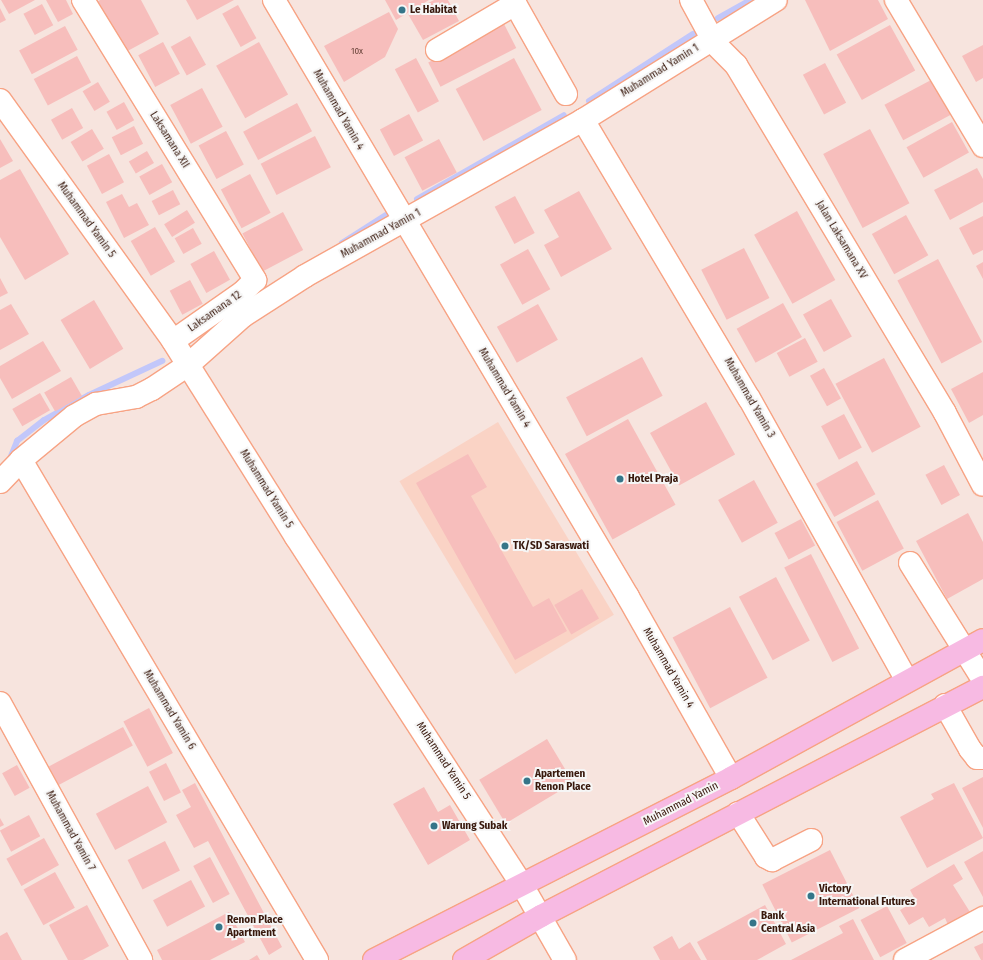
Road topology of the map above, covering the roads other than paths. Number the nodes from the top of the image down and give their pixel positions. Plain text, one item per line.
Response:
1 (83, 0) edge
2 (274, 0) edge
3 (691, 0) edge
4 (776, 0) edge
5 (896, 0) edge
6 (514, 2) edge
7 (712, 39) junction
8 (437, 50) dead end
9 (566, 94) dead end
10 (0, 100) edge
11 (582, 120) junction
12 (983, 146) edge
13 (405, 220) junction
14 (254, 280) joint
15 (173, 341) junction
16 (188, 365) junction
17 (21, 460) junction
18 (0, 482) edge
19 (983, 485) edge
20 (910, 563) dead end
21 (983, 640) edge
22 (963, 650) junction
23 (983, 680) edge
24 (907, 681) junction
25 (983, 687) edge
26 (0, 703) edge
27 (945, 705) junction
28 (983, 758) edge
29 (731, 778) junction
30 (738, 813) junction
31 (811, 840) dead end
32 (522, 885) junction
33 (541, 916) junction
34 (983, 918) edge
35 (141, 960) edge
36 (317, 960) edge
37 (374, 960) edge
38 (464, 960) edge
39 (565, 960) edge
40 (905, 960) edge

1 - 14 street, Laksamana XII
2 - 13 street, Muhammad Yamin 4
3 - 7 street, Jalan Laksamana XV
4 - 7 street, Muhammad Yamin 1
5 - 12 street
6 - 8 street
6 - 9 street
7 - 11 street, Muhammad Yamin 1
7 - 19 street, Jalan Laksamana XV
10 - 15 street, Muhammad Yamin 5
11 - 13 street, Muhammad Yamin 1
11 - 24 street, Muhammad Yamin 3
13 - 16 street, Muhammad Yamin 1
13 - 29 street, Muhammad Yamin 4
14 - 15 street, Laksamana 12
15 - 16 street, Muhammad Yamin 5
16 - 17 street, Muhammad Yamin 1
16 - 32 street, Muhammad Yamin 5
17 - 18 street, Muhammad Yamin 1
17 - 36 street, Muhammad Yamin 6
20 - 22 street
21 - 22 main road, Muhammad Yamin
22 - 23 street
22 - 24 main road, Muhammad Yamin
24 - 29 main road, Muhammad Yamin
25 - 27 main road
26 - 35 street, Muhammad Yamin 7
27 - 28 street
27 - 30 main road
29 - 32 main road, Muhammad Yamin
30 - 31 street
30 - 33 main road
32 - 33 street, Muhammad Yamin 5
32 - 37 main road, Muhammad Yamin
33 - 38 main road
33 - 39 street, Muhammad Yamin 5
34 - 40 street

